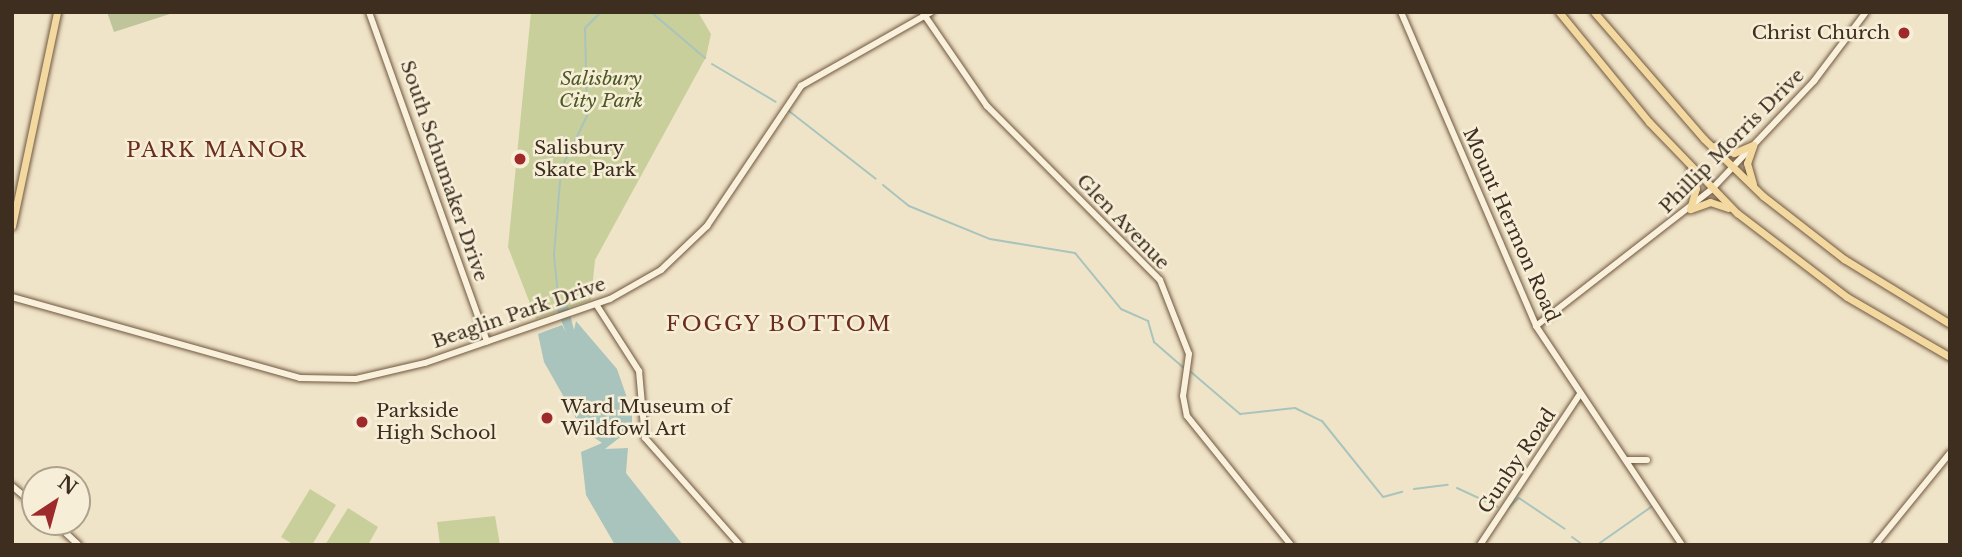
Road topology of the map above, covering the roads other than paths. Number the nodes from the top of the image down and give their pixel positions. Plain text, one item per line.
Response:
1 (57, 12) edge
2 (369, 12) edge
3 (1401, 12) edge
4 (1559, 12) edge
5 (1594, 12) edge
6 (1866, 12) edge
7 (926, 13) edge
8 (1704, 139) junction
9 (1753, 145) junction
10 (1684, 161) junction
11 (1733, 168) junction
12 (1712, 189) junction
13 (1756, 190) junction
14 (1690, 209) junction
15 (1737, 213) junction
16 (12, 226) edge
17 (12, 297) edge
18 (596, 304) junction
19 (1950, 324) edge
20 (1536, 326) junction
21 (487, 342) junction
22 (1950, 355) edge
23 (1580, 394) junction
24 (1950, 453) edge
25 (1623, 457) junction
26 (1642, 484) junction
27 (740, 545) edge
28 (1291, 545) edge
29 (1479, 545) edge
30 (1682, 545) edge
31 (1875, 545) edge

1 - 16 main road
2 - 21 street, South Schumaker Drive
3 - 20 street, Mount Hermon Road
4 - 10 main road
5 - 8 main road
6 - 9 street, Phillip Morris Drive
7 - 18 street, Beaglin Park Drive
7 - 28 street, Glen Avenue
8 - 9 main road
8 - 11 main road
9 - 11 street, Phillip Morris Drive
9 - 13 main road
10 - 12 main road
10 - 14 main road
11 - 12 street, Phillip Morris Drive
11 - 13 main road
12 - 14 street, Phillip Morris Drive
12 - 15 main road
13 - 19 main road
14 - 15 main road
14 - 20 street, Phillip Morris Drive
15 - 22 main road
17 - 21 street, Beaglin Park Drive
18 - 21 street, Beaglin Park Drive
18 - 27 street
20 - 23 street, Mount Hermon Road
23 - 25 street, Mount Hermon Road
23 - 29 street, Gunby Road
24 - 31 street
25 - 26 street, Mount Hermon Road
25 - 26 street
26 - 30 street, Mount Hermon Road

